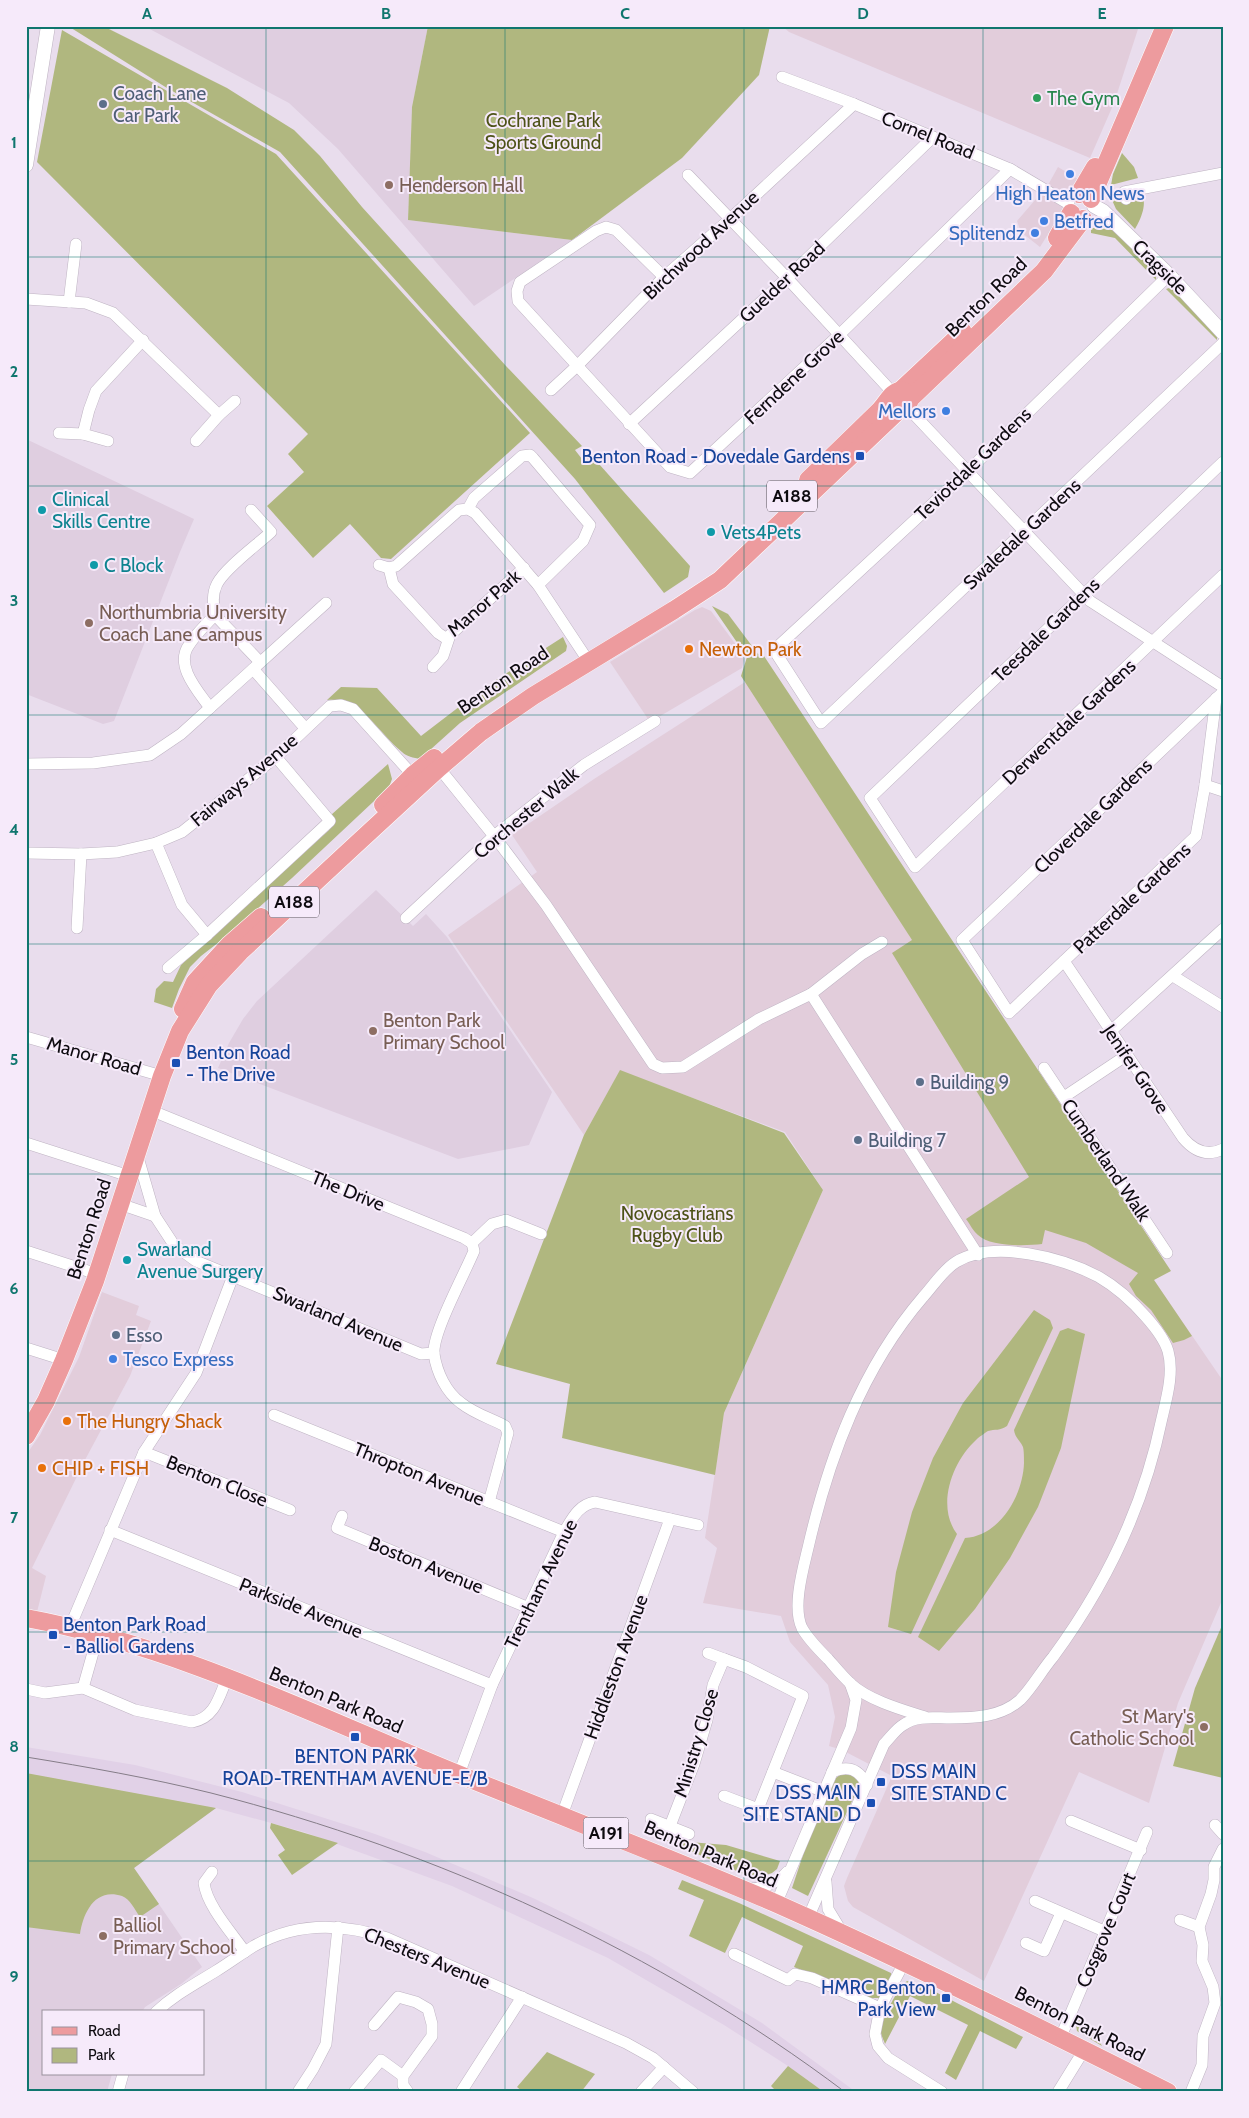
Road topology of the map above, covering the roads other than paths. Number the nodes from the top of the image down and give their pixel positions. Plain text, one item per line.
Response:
1 (48, 26) edge
2 (1153, 26) edge
3 (1164, 26) edge
4 (782, 77) dead end
5 (31, 100) edge
6 (854, 104) junction
7 (933, 137) junction
8 (26, 166) edge
9 (1010, 169) junction
10 (1223, 173) edge
11 (688, 175) dead end
12 (1126, 199) dead end
13 (1081, 206) junction
14 (730, 219) junction
15 (76, 244) dead end
16 (1169, 276) junction
17 (664, 277) junction
18 (787, 278) junction
19 (26, 299) edge
20 (69, 302) junction
21 (1223, 333) edge
22 (839, 335) junction
23 (143, 340) junction
24 (1223, 343) edge
25 (577, 366) junction
26 (551, 390) dead end
27 (900, 400) junction
28 (235, 401) dead end
29 (219, 415) junction
30 (629, 424) junction
31 (59, 433) dead end
32 (83, 434) junction
33 (108, 441) dead end
34 (196, 441) dead end
35 (1223, 462) edge
36 (968, 471) junction
37 (468, 509) junction
38 (251, 510) dead end
39 (1026, 531) junction
40 (524, 568) junction
41 (1221, 580) edge
42 (538, 585) junction
43 (1084, 595) junction
44 (326, 603) dead end
45 (215, 614) junction
46 (447, 639) junction
47 (1153, 642) junction
48 (586, 657) junction
49 (257, 665) junction
50 (432, 667) dead end
51 (1223, 687) edge
52 (1220, 695) edge
53 (210, 708) junction
54 (655, 721) dead end
55 (821, 723) joint
56 (305, 728) junction
57 (276, 757) junction
58 (26, 764) edge
59 (435, 764) junction
60 (417, 780) junction
61 (1205, 785) junction
62 (1223, 791) edge
63 (494, 836) junction
64 (156, 843) junction
65 (26, 852) edge
66 (81, 854) junction
67 (915, 867) joint
68 (406, 918) dead end
69 (77, 928) dead end
70 (1223, 928) edge
71 (206, 935) junction
72 (882, 942) dead end
73 (1064, 961) junction
74 (168, 968) dead end
75 (1173, 976) junction
76 (811, 994) junction
77 (1223, 1007) edge
78 (1009, 1013) joint
79 (1111, 1031) junction
80 (26, 1037) edge
81 (1127, 1055) junction
82 (1044, 1068) dead end
83 (162, 1076) junction
84 (1064, 1097) junction
85 (150, 1110) junction
86 (26, 1143) edge
87 (1223, 1149) edge
88 (136, 1151) junction
89 (128, 1176) junction
90 (120, 1204) junction
91 (155, 1216) junction
92 (541, 1234) dead end
93 (472, 1243) junction
94 (26, 1251) edge
95 (1167, 1253) dead end
96 (978, 1255) junction
97 (98, 1274) junction
98 (233, 1276) junction
99 (26, 1348) edge
100 (434, 1353) junction
101 (64, 1360) junction
102 (274, 1415) dead end
103 (26, 1436) edge
104 (144, 1452) junction
105 (488, 1502) junction
106 (290, 1510) dead end
107 (342, 1516) dead end
108 (670, 1519) junction
109 (698, 1525) dead end
110 (110, 1530) junction
111 (564, 1532) junction
112 (529, 1608) junction
113 (26, 1618) edge
114 (70, 1627) junction
115 (98, 1635) junction
116 (708, 1653) dead end
117 (724, 1659) junction
118 (227, 1678) junction
119 (850, 1684) junction
120 (492, 1686) junction
121 (82, 1688) junction
122 (26, 1689) edge
123 (925, 1717) junction
124 (772, 1772) junction
125 (832, 1772) junction
126 (458, 1774) junction
127 (867, 1785) junction
128 (824, 1792) junction
129 (724, 1796) dead end
130 (758, 1809) junction
131 (562, 1815) junction
132 (777, 1816) dead end
133 (651, 1819) dead end
134 (1071, 1821) dead end
135 (1215, 1825) dead end
136 (670, 1826) junction
137 (1147, 1832) dead end
138 (689, 1834) dead end
139 (1223, 1834) edge
140 (1223, 1849) edge
141 (1140, 1850) junction
142 (793, 1864) junction
143 (212, 1872) dead end
144 (826, 1878) junction
145 (739, 1888) junction
146 (1035, 1901) dead end
147 (776, 1904) junction
148 (1061, 1913) junction
149 (808, 1918) junction
150 (1180, 1920) dead end
151 (338, 1927) junction
152 (1199, 1928) junction
153 (1104, 1931) junction
154 (844, 1934) junction
155 (1026, 1944) dead end
156 (245, 1952) junction
157 (734, 1954) dead end
158 (904, 1963) junction
159 (522, 1998) junction
160 (880, 2008) junction
161 (159, 2010) edge
162 (374, 2025) dead end
163 (1060, 2038) junction
164 (1084, 2050) junction
165 (664, 2067) junction
166 (122, 2076) edge
167 (403, 2076) junction
168 (118, 2092) edge
169 (298, 2092) edge
170 (354, 2092) edge
171 (407, 2092) edge
172 (461, 2092) edge
173 (641, 2092) edge
174 (693, 2092) edge
175 (942, 2092) edge
176 (1058, 2092) edge
177 (1168, 2092) edge
178 (1191, 2092) edge

1 - 5 street
2 - 13 main road, Benton Road / A188
3 - 13 main road, Benton Road / A188
4 - 6 street, Cornel Road
5 - 8 street
6 - 7 street, Cornel Road
6 - 14 street, Birchwood Avenue
7 - 9 street, Cornel Road
7 - 18 street, Guelder Road
9 - 13 street, Cornel Road
9 - 22 street, Ferndene Grove
10 - 12 street
11 - 14 street
13 - 16 street, Cragside
13 - 27 main road, Benton Road / A188
14 - 17 street, Birchwood Avenue
14 - 18 street
15 - 20 street
16 - 21 street, Cragside
16 - 36 street, Teviotdale Gardens
17 - 25 street, Birchwood Avenue
17 - 25 street, Ferndene Grove
18 - 22 street
18 - 30 street, Guelder Road
19 - 20 street
20 - 23 street
22 - 27 street
22 - 30 street, Ferndene Grove
23 - 29 street
23 - 32 street
24 - 39 street, Swaledale Gardens
25 - 26 street, Birchwood Avenue
25 - 30 street, Ferndene Grove
27 - 36 street
27 - 48 main road, Benton Road / A188
28 - 29 street
29 - 34 street
31 - 32 street
32 - 33 street
35 - 43 street, Teesdale Gardens
36 - 39 street
36 - 55 street, Teviotdale Gardens
37 - 40 street, Manor Park
37 - 42 street, Manor Park
37 - 46 street, Manor Park
38 - 45 street
39 - 43 street
39 - 55 street, Swaledale Gardens
40 - 42 street, Manor Park
40 - 46 street, Manor Park
41 - 47 street, Derwentdale Gardens
42 - 48 street, Manor Park
43 - 47 street
43 - 67 street, Teesdale Gardens
44 - 49 street
45 - 49 street
45 - 53 street
46 - 50 street
47 - 51 street
47 - 67 street, Derwentdale Gardens
48 - 59 main road, Benton Road / A188
49 - 53 street
49 - 56 street
52 - 61 street, Patterdale Gardens
52 - 78 street, Cloverdale Gardens
53 - 58 street
54 - 63 street, Corchester Walk
56 - 57 street, Fairways Avenue
56 - 60 street, Fairways Avenue
57 - 64 street, Fairways Avenue
57 - 71 street
59 - 60 main road, Benton Road / A188
59 - 63 street
60 - 83 main road, Benton Road / A188
61 - 62 street
61 - 73 street, Patterdale Gardens
63 - 68 street, Corchester Walk
63 - 76 street
64 - 66 street, Fairways Avenue
64 - 71 street
65 - 66 street, Fairways Avenue
66 - 69 street
70 - 75 street
71 - 74 street
72 - 76 street
73 - 78 street, Patterdale Gardens
73 - 79 street, Jenifer Grove
75 - 77 street
75 - 79 street
76 - 96 street
79 - 81 street, Jenifer Grove
80 - 83 street, Manor Road
81 - 84 street
81 - 87 street, Jenifer Grove
82 - 84 street, Cumberland Walk
83 - 85 main road, Benton Road / A188
84 - 95 street, Cumberland Walk
85 - 88 main road, Benton Road / A188
85 - 93 street, The Drive
86 - 89 street
88 - 89 main road, Benton Road / A188
88 - 91 street, Swarland Avenue
89 - 90 main road, Benton Road / A188
90 - 91 street
90 - 97 main road, Benton Road / A188
91 - 98 street, Swarland Avenue
92 - 93 street
93 - 100 street
94 - 97 street
96 - 119 street
96 - 123 street
97 - 101 main road, Benton Road / A188
98 - 100 street, Swarland Avenue
98 - 104 street
99 - 101 street
100 - 105 street
101 - 103 main road, Benton Road / A188
102 - 105 street, Thropton Avenue
104 - 106 street, Benton Close
104 - 110 street
105 - 111 street, Thropton Avenue
107 - 112 street, Boston Avenue
108 - 109 street, Trentham Avenue
108 - 111 street, Trentham Avenue
108 - 131 street, Hiddleston Avenue
110 - 114 street
110 - 120 street, Parkside Avenue
111 - 112 street, Trentham Avenue
112 - 120 street, Trentham Avenue
113 - 114 main road, Benton Park Road / A191
114 - 115 main road, Benton Park Road / A191
115 - 118 main road, Benton Park Road / A191
115 - 121 street
116 - 117 street
117 - 124 street
117 - 136 street, Ministry Close
118 - 121 street
118 - 126 main road, Benton Park Road / A191
119 - 123 street
119 - 125 street
120 - 126 street, Trentham Avenue
121 - 122 street
123 - 127 street
124 - 128 street
124 - 130 street
125 - 127 street
125 - 128 street
126 - 131 main road, Benton Park Road / A191
127 - 144 street
128 - 142 street
129 - 130 street
130 - 132 street
131 - 145 main road, Benton Park Road / A191
133 - 136 street
134 - 141 street, Cosgrove Court
135 - 139 street
136 - 138 street
137 - 141 street, Cosgrove Court
140 - 152 street
141 - 153 street, Cosgrove Court
142 - 145 street
142 - 147 street
143 - 156 street
144 - 149 street
144 - 154 street
145 - 147 main road, Benton Park Road / A191
146 - 148 street
147 - 149 main road, Benton Park Road / A191
148 - 153 street
148 - 155 street
149 - 154 main road, Benton Park Road / A191
150 - 152 street
151 - 156 street, Chesters Avenue
151 - 159 street, Chesters Avenue
151 - 169 street
152 - 178 street
153 - 163 street, Cosgrove Court
154 - 158 main road, Benton Park Road / A191
156 - 161 street, Chesters Avenue
157 - 160 street
158 - 160 street
158 - 163 main road, Benton Park Road / A191
159 - 165 street, Chesters Avenue
159 - 172 street
160 - 175 street
162 - 167 street
163 - 164 main road, Benton Park Road / A191
164 - 176 street
164 - 177 main road, Benton Park Road / A191
165 - 173 street
165 - 174 street, Chesters Avenue
166 - 168 street
167 - 170 street
167 - 171 street

